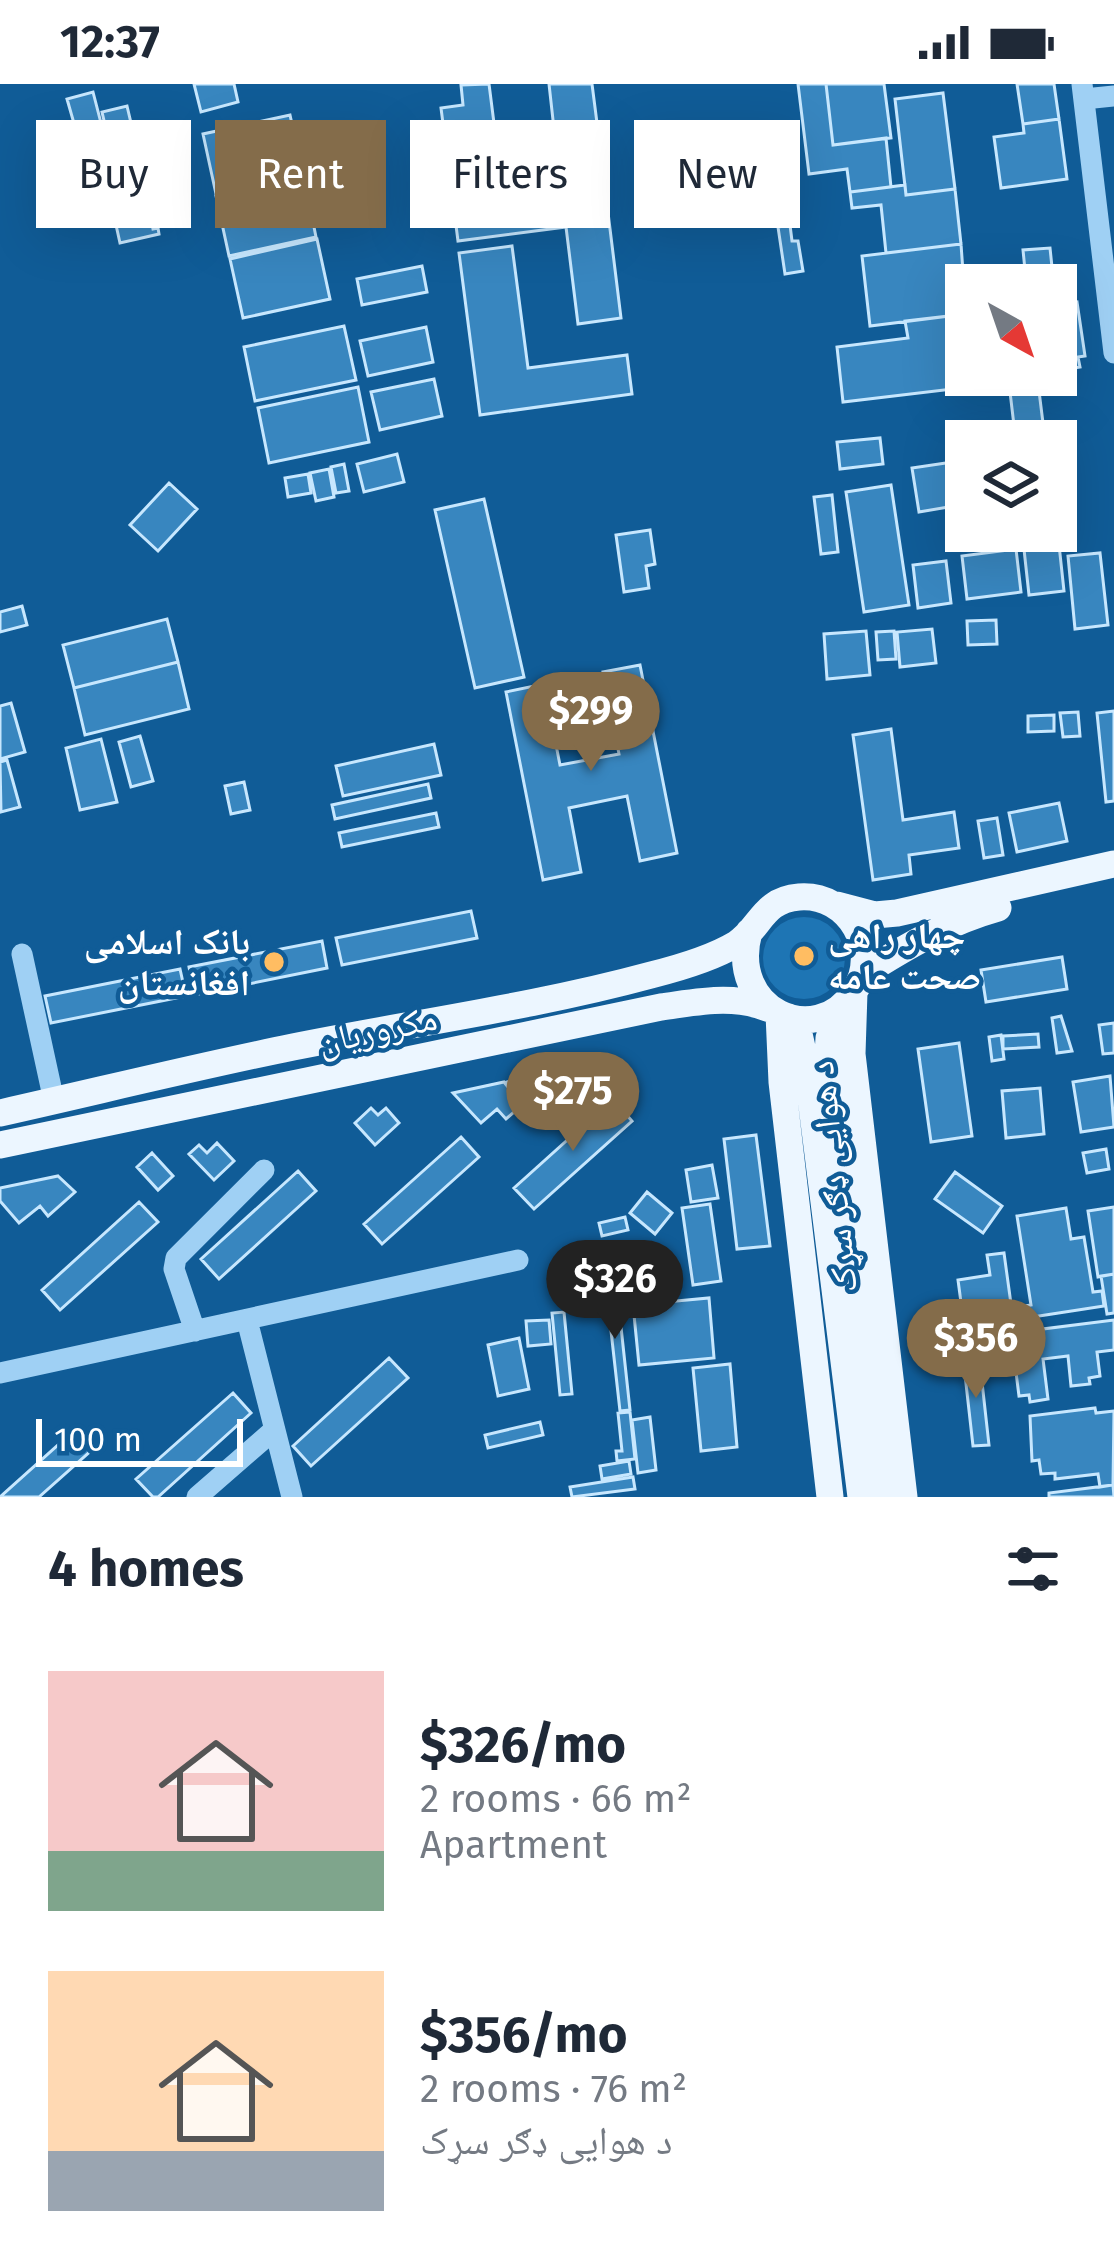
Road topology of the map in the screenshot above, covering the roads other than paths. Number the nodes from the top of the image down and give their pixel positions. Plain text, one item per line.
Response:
1 (1083, 92) edge
2 (1114, 96) edge
3 (1108, 260) edge
4 (1114, 353) edge
5 (1114, 864) edge
6 (1114, 878) edge
7 (833, 904) junction
8 (748, 932) junction
9 (22, 954) dead end
10 (853, 990) junction
11 (779, 1013) junction
12 (54, 1101) junction
13 (0, 1113) edge
14 (0, 1145) edge
15 (264, 1169) dead end
16 (518, 1260) dead end
17 (247, 1320) junction
18 (195, 1331) junction
19 (0, 1373) edge
20 (274, 1430) junction
21 (197, 1497) edge
22 (292, 1497) edge
23 (830, 1497) edge
24 (861, 1497) edge
25 (883, 1497) edge
26 (904, 1497) edge

1 - 2 street
1 - 3 street
3 - 4 street
5 - 7 main road
6 - 10 main road
7 - 8 main road
7 - 10 main road
8 - 11 main road
8 - 12 main road
9 - 12 street
10 - 11 main road
10 - 25 main road
10 - 26 main road, د هوایی ډګر سړک
11 - 14 main road, مکروریان
11 - 23 main road, د هوایی ډګر سړک
11 - 24 main road
12 - 13 main road
15 - 18 street
16 - 17 street
17 - 18 street
17 - 20 street
18 - 19 street
20 - 21 street
20 - 22 street

